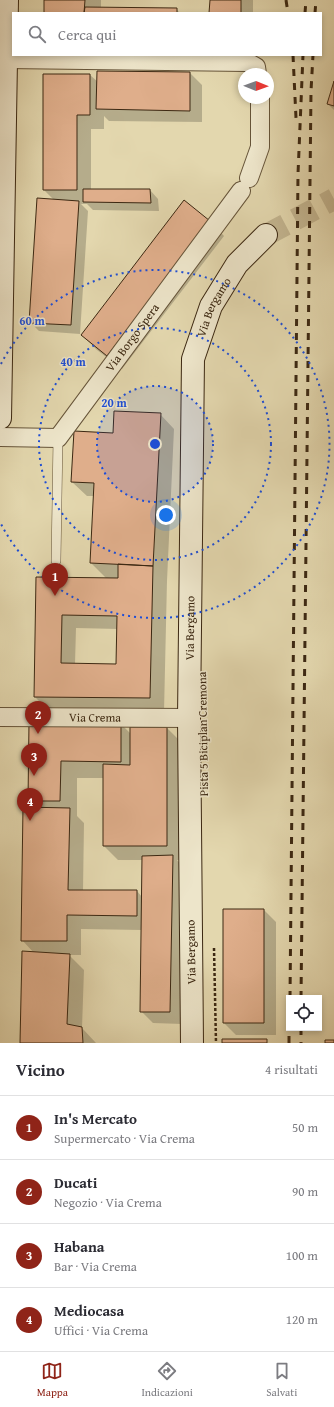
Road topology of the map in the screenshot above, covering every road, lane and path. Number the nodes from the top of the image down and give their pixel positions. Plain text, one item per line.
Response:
1 (7, 0) edge
2 (6, 59) junction
3 (256, 68) edge
4 (260, 104) edge
5 (266, 235) tunnel mouth
6 (0, 418) edge
7 (0, 438) edge
8 (58, 438) junction
9 (56, 561) dead end
10 (0, 717) edge
11 (189, 718) junction
12 (214, 941) dead end
13 (192, 1043) edge
14 (216, 1043) edge

1 - 2 main road
2 - 3 street
2 - 6 main road
4 - 8 street, Via Borgo Spera
5 - 11 main road, Via Bergamo
7 - 8 street
8 - 9 lane
10 - 11 street, Via Crema
11 - 13 main road, Via Bergamo
12 - 14 path

